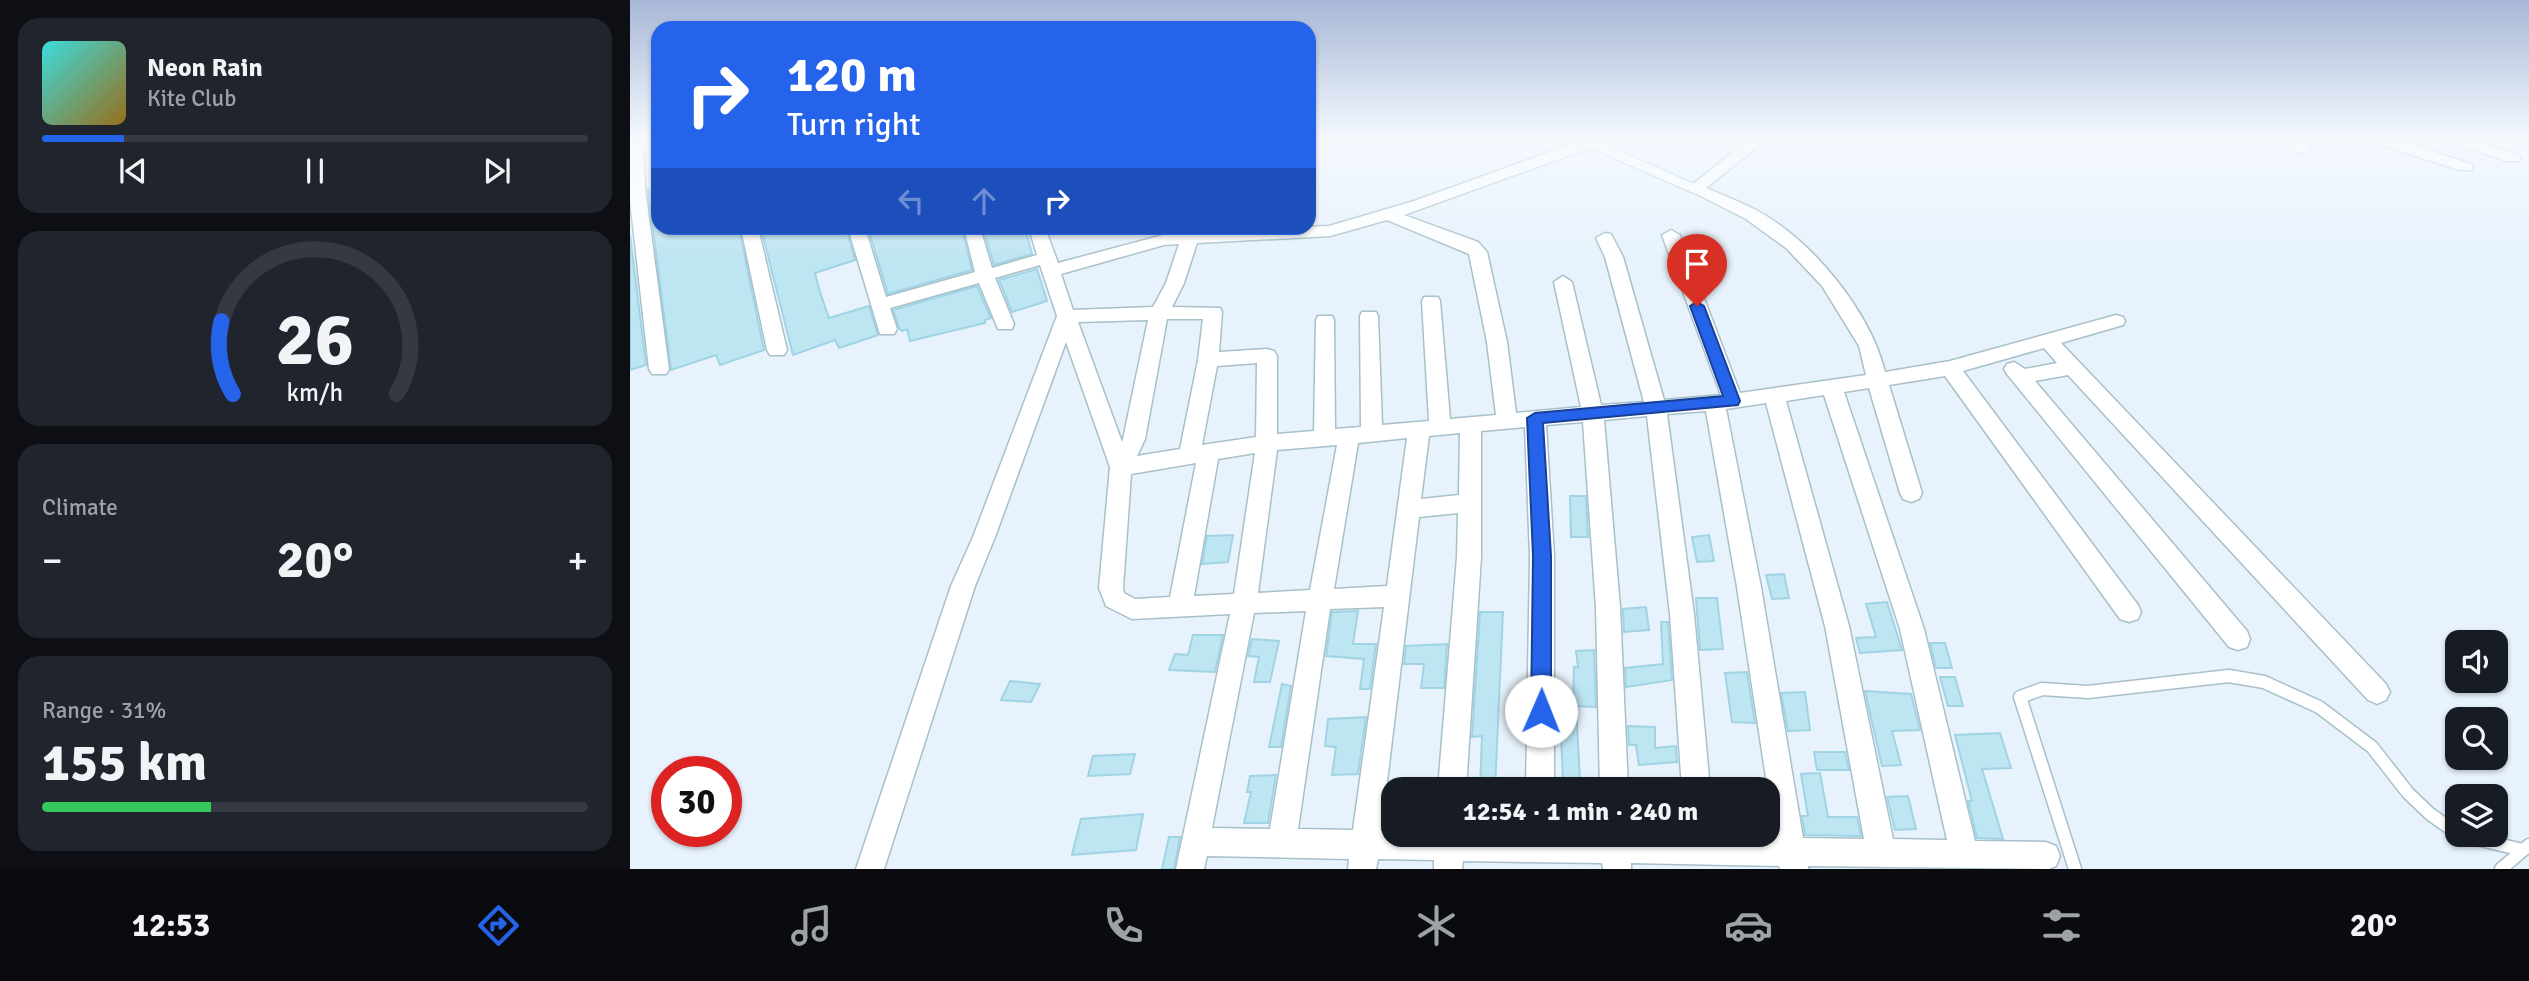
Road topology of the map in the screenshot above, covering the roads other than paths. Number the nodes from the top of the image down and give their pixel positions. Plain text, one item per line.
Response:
1 (1486, 180) edge
2 (1673, 180) edge
3 (1707, 180) edge
4 (651, 184) edge
5 (634, 189) edge
6 (1695, 189) junction
7 (1386, 214) junction
8 (1316, 231) edge
9 (751, 235) edge
10 (858, 235) edge
11 (974, 235) edge
12 (1039, 235) edge
13 (1206, 235) edge
14 (1671, 235) dead end
15 (1190, 238) junction
16 (1605, 238) dead end
17 (1048, 264) junction
18 (985, 276) junction
19 (1563, 282) dead end
20 (1431, 301) dead end
21 (880, 305) junction
22 (1159, 313) junction
23 (1066, 316) junction
24 (1369, 316) dead end
25 (1325, 320) dead end
26 (2116, 321) dead end
27 (1005, 324) dead end
28 (887, 329) dead end
29 (2049, 342) junction
30 (777, 350) dead end
31 (2001, 355) junction
32 (1208, 360) junction
33 (2071, 367) junction
34 (1950, 368) junction
35 (659, 369) dead end
36 (2021, 377) junction
37 (1877, 380) junction
38 (1832, 387) junction
39 (1774, 395) junction
40 (1724, 402) junction
41 (1656, 408) junction
42 (1593, 414) junction
43 (1535, 418) junction
44 (1507, 421) junction
45 (1471, 424) junction
46 (1429, 428) junction
47 (1372, 433) junction
48 (1349, 435) junction
49 (1324, 437) junction
50 (1267, 443) junction
51 (1199, 453) junction
52 (1121, 467) junction
53 (1911, 493) dead end
54 (1470, 503) junction
55 (1409, 509) junction
56 (1397, 596) junction
57 (1320, 600) junction
58 (1244, 605) junction
59 (1180, 607) junction
60 (2129, 612) dead end
61 (2238, 639) dead end
62 (2377, 692) dead end
63 (1453, 777) edge
64 (1540, 777) edge
65 (1614, 777) edge
66 (1695, 777) edge
67 (2445, 825) edge
68 (1282, 843) junction
69 (2508, 844) edge
70 (2526, 847) edge
71 (1448, 850) edge
72 (1539, 851) edge
73 (1616, 851) edge
74 (1702, 852) edge
75 (1192, 855) edge
76 (2046, 856) dead end
77 (1363, 857) edge
78 (1793, 861) edge
79 (1883, 862) edge
80 (1966, 863) edge
81 (870, 869) edge
82 (2075, 869) edge
83 (2501, 869) edge

1 - 7 street
2 - 6 lane
3 - 6 street
4 - 5 street
5 - 35 street
6 - 37 street
7 - 8 street
7 - 44 street
9 - 30 street
10 - 21 street
11 - 18 street
12 - 17 street
13 - 15 street
14 - 40 street
15 - 17 street
15 - 22 street
16 - 41 street
17 - 18 street
17 - 23 street
18 - 21 street
18 - 27 street
19 - 42 street
20 - 46 street
21 - 28 street
22 - 23 street
22 - 32 street
22 - 52 street
23 - 52 street
23 - 81 street
24 - 47 street
25 - 49 street
26 - 29 street
29 - 31 street
29 - 33 street
31 - 34 street
31 - 36 street
32 - 50 street
32 - 51 street
33 - 36 street
33 - 62 street
34 - 37 street
34 - 60 street
36 - 61 street
37 - 38 street
37 - 53 street
38 - 39 street
38 - 80 street
39 - 40 street
39 - 79 street
40 - 41 street
40 - 78 street
41 - 42 street
41 - 66 street
42 - 43 street
42 - 65 street
43 - 44 street
43 - 64 street
44 - 45 street
45 - 46 street
45 - 54 street
46 - 47 street
46 - 55 street
47 - 48 street
48 - 49 street
48 - 57 street
49 - 50 street
50 - 51 street
50 - 58 street
51 - 52 street
51 - 59 street
52 - 59 street
54 - 55 street
54 - 63 street
55 - 56 street
56 - 57 street
56 - 77 street
57 - 58 street
57 - 68 street
58 - 59 street
58 - 75 street
67 - 82 lane
68 - 75 street
68 - 77 street
69 - 70 lane
70 - 83 lane
71 - 72 street
71 - 77 street
72 - 73 street
73 - 74 street
74 - 78 street
76 - 80 street
78 - 79 street
79 - 80 street

